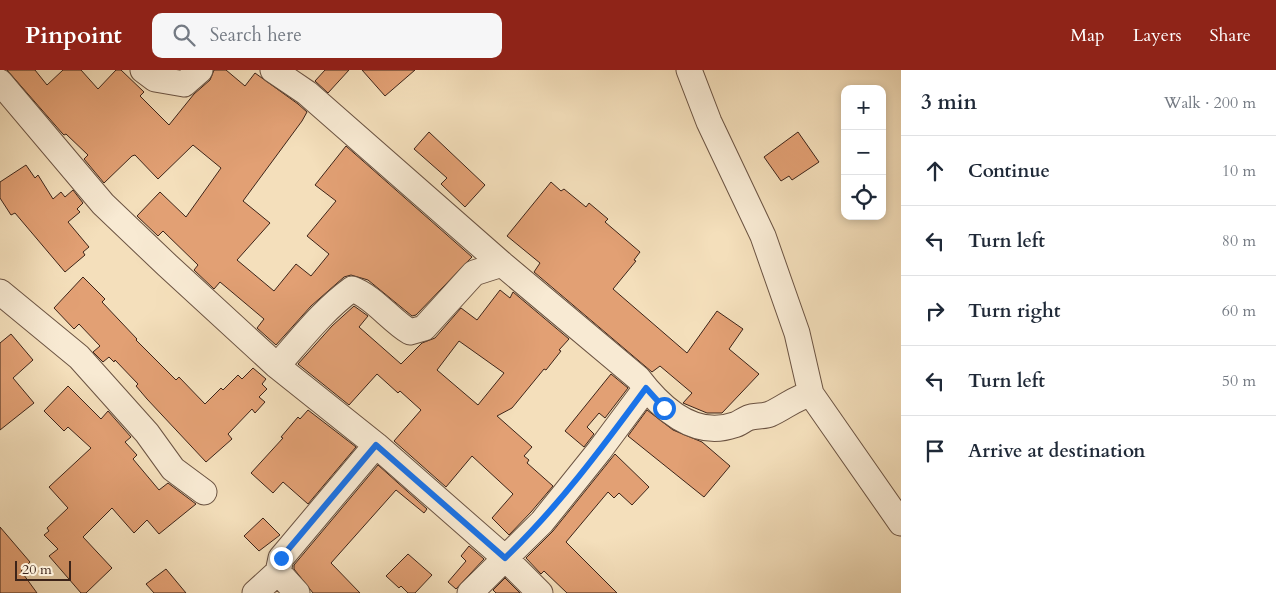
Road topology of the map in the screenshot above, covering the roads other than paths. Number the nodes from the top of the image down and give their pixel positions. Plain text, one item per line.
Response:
1 (143, 70) edge
2 (200, 70) edge
3 (273, 70) edge
4 (689, 70) edge
5 (0, 82) edge
6 (502, 264) junction
7 (0, 292) edge
8 (277, 366) junction
9 (646, 388) junction
10 (811, 394) junction
11 (376, 445) junction
12 (204, 492) dead end
13 (901, 523) edge
14 (505, 558) junction
15 (278, 572) junction
16 (255, 593) edge
17 (297, 593) edge
18 (470, 593) edge
19 (540, 593) edge

1 - 2 street
3 - 6 street
4 - 10 street
5 - 8 street
6 - 8 street
6 - 9 street
7 - 12 street
8 - 11 street
9 - 10 street
9 - 14 street
10 - 13 street
11 - 14 street
11 - 15 street
14 - 18 street
14 - 19 street
15 - 16 street
15 - 17 street

